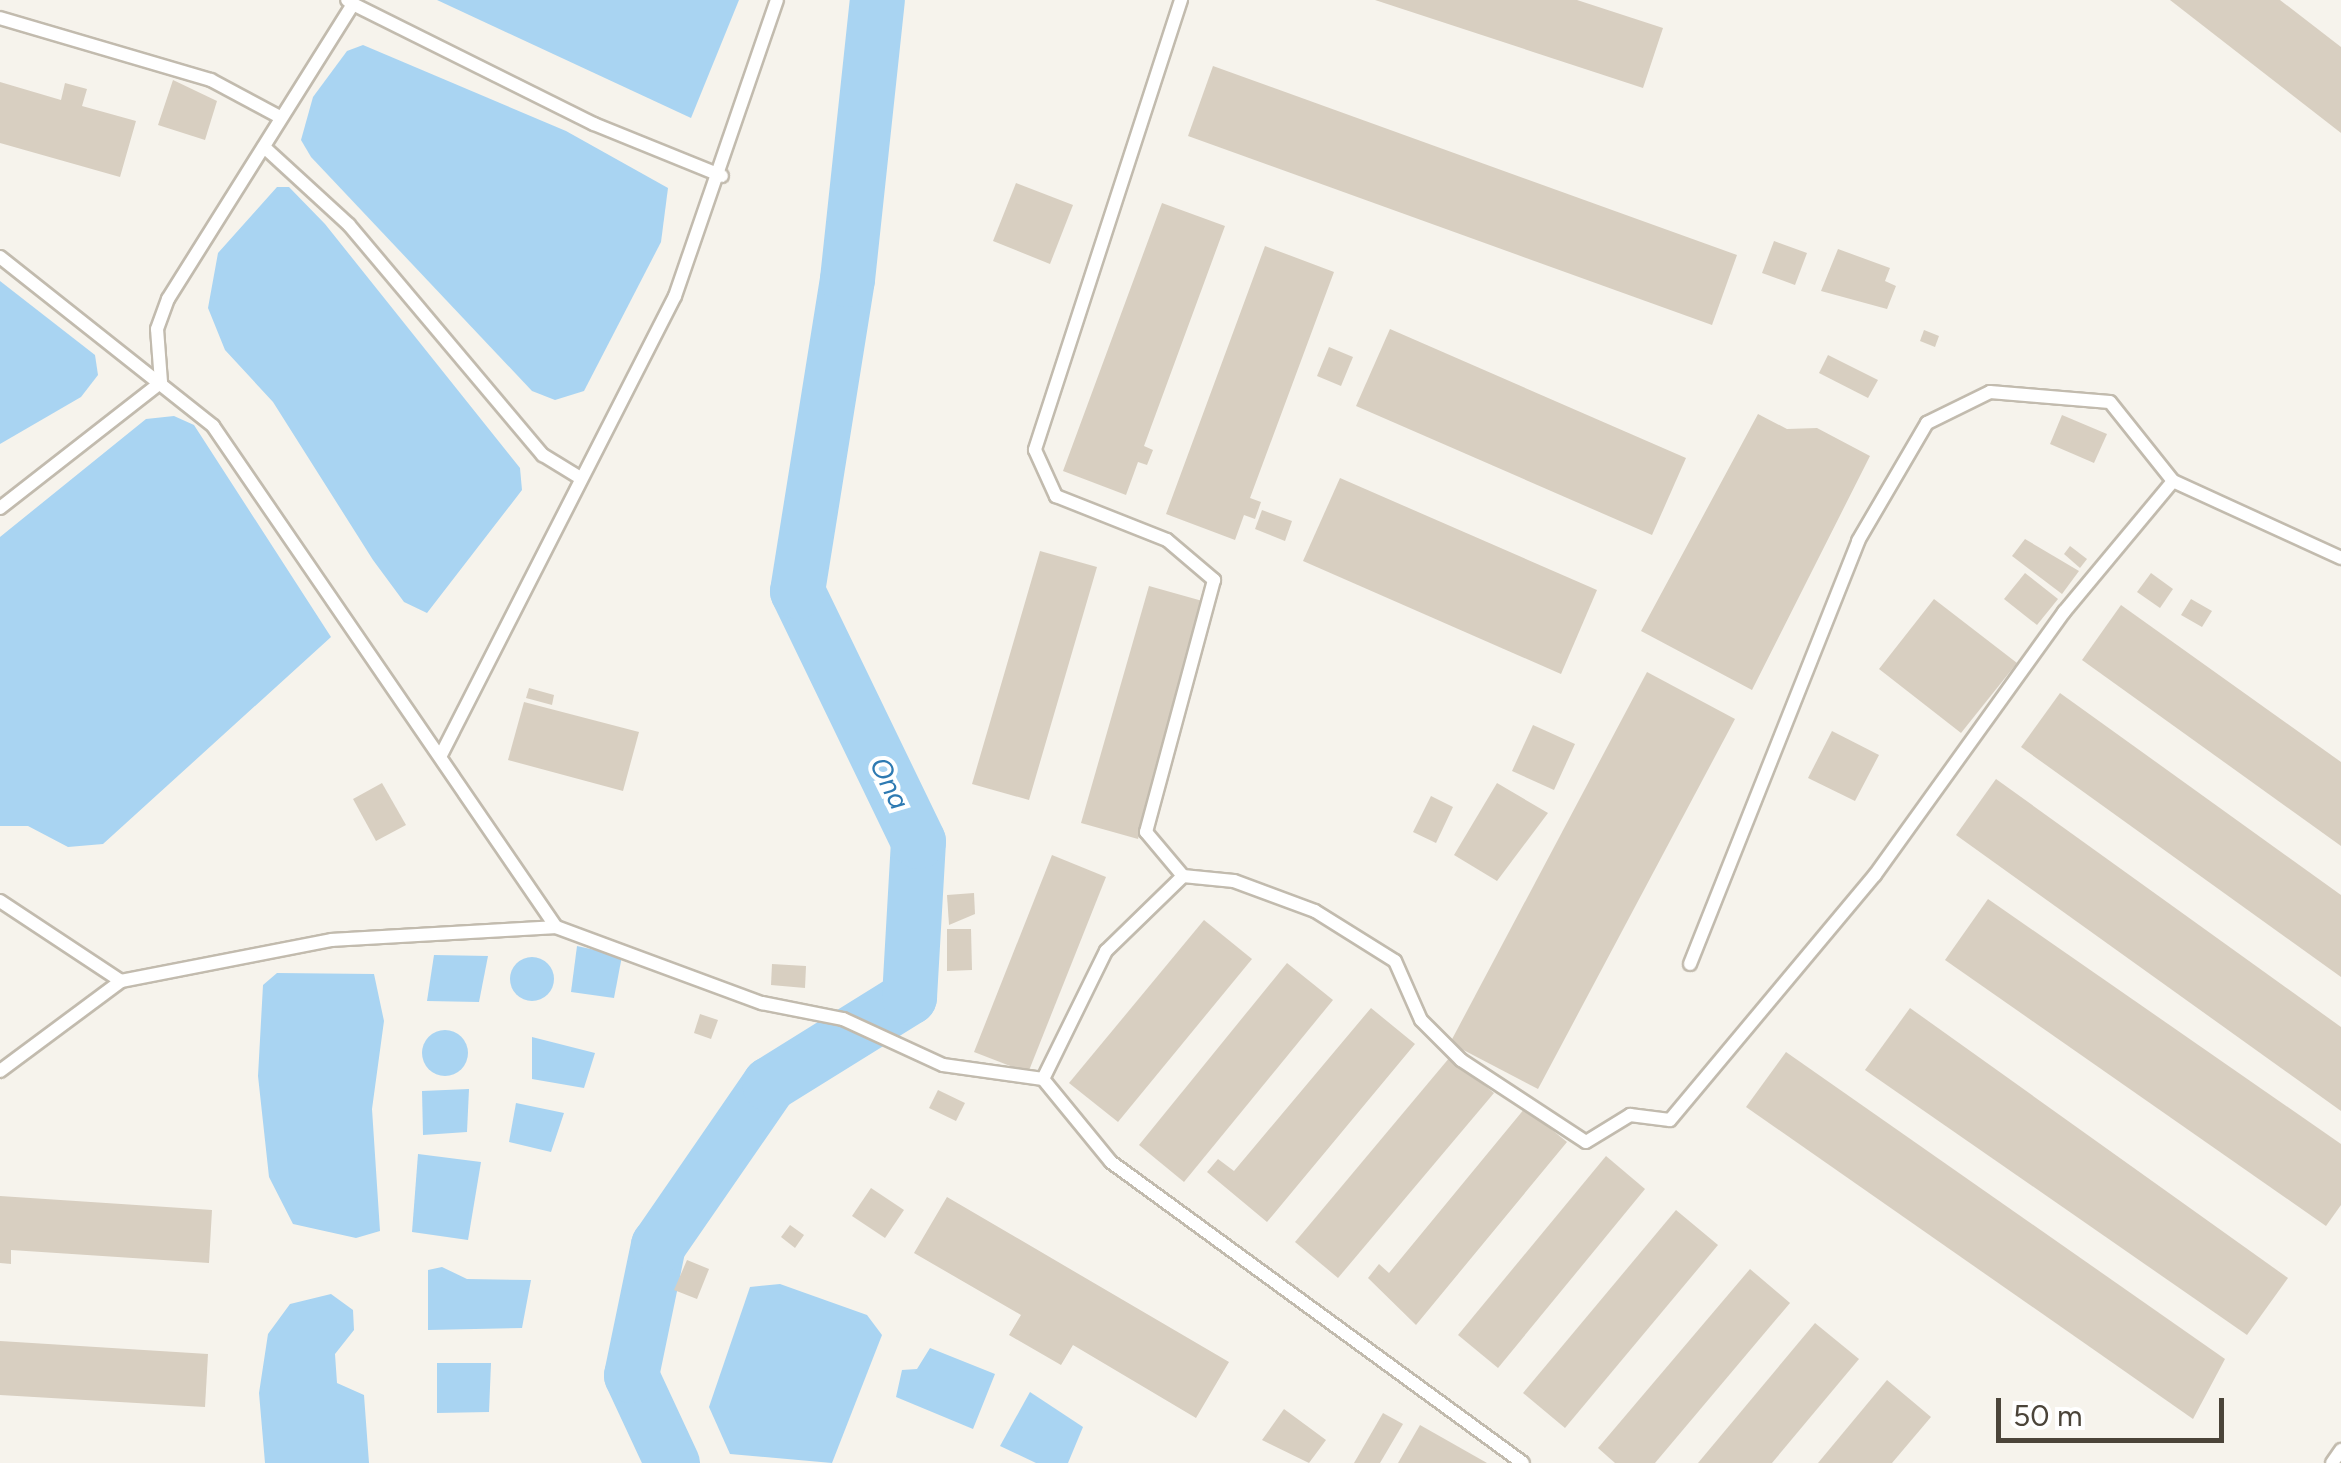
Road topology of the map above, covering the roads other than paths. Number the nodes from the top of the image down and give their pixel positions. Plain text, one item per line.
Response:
1 (776, 0) edge
2 (1181, 0) edge
3 (350, 2) edge
4 (0, 18) edge
5 (280, 118) junction
6 (264, 147) junction
7 (722, 176) junction
8 (0, 257) edge
9 (161, 382) junction
10 (579, 477) junction
11 (2173, 481) junction
12 (0, 508) edge
13 (2341, 557) edge
14 (442, 755) junction
15 (1183, 876) junction
16 (0, 900) edge
17 (556, 927) junction
18 (1690, 964) dead end
19 (122, 981) junction
20 (0, 1071) edge
21 (1042, 1079) junction
22 (2341, 1450) edge
23 (1523, 1463) edge
24 (2332, 1463) edge

1 - 7 lane
2 - 15 lane
3 - 5 lane
3 - 7 lane
4 - 5 lane
5 - 6 lane
6 - 9 lane
6 - 10 lane
7 - 10 lane
8 - 9 lane
9 - 12 lane
9 - 14 lane
10 - 14 lane
11 - 13 lane
11 - 15 lane
11 - 18 lane
14 - 17 lane
15 - 21 lane
16 - 19 lane
17 - 19 lane
17 - 21 lane
19 - 20 lane
21 - 23 lane
22 - 24 lane

